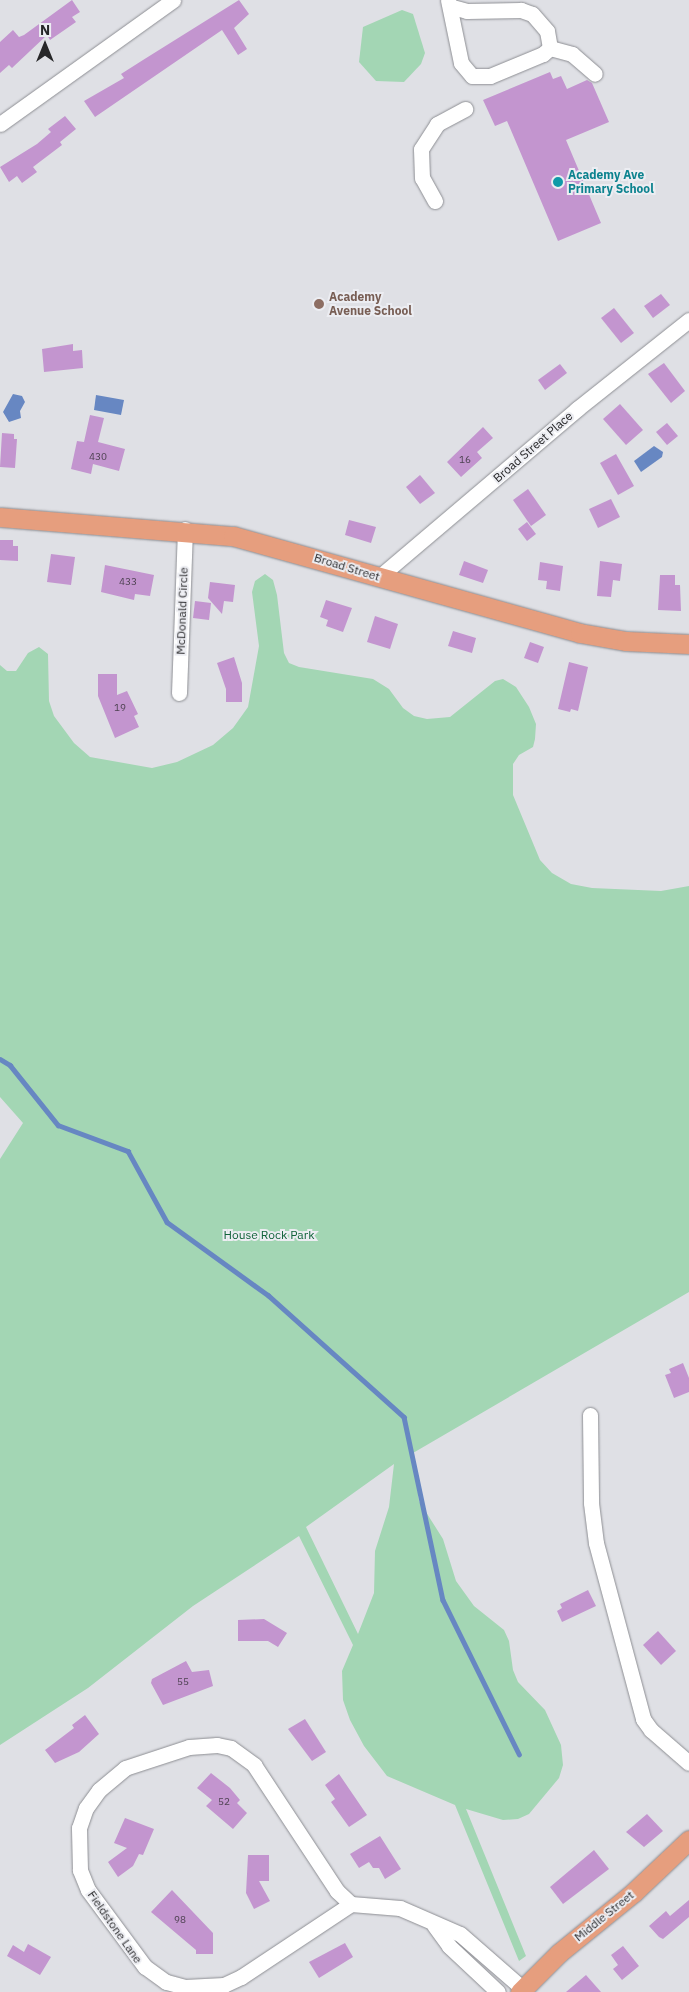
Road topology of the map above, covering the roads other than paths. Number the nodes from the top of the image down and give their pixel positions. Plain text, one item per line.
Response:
1 (172, 0) edge
2 (450, 4) edge
3 (550, 48) junction
4 (595, 74) dead end
5 (465, 109) dead end
6 (0, 124) edge
7 (435, 201) dead end
8 (689, 320) edge
9 (0, 517) edge
10 (185, 530) junction
11 (379, 577) junction
12 (689, 644) edge
13 (179, 694) dead end
14 (590, 1415) dead end
15 (689, 1763) edge
16 (689, 1840) edge
17 (351, 1904) junction
18 (434, 1925) junction
19 (521, 1990) edge
20 (498, 1992) edge

1 - 6 street
2 - 3 street
2 - 3 street
3 - 4 street
5 - 7 street
8 - 11 street, Broad Street Place
9 - 10 main road, Broad Street
10 - 11 main road, Broad Street
10 - 13 street, McDonald Circle
11 - 12 main road, Broad Street
14 - 15 street
16 - 19 main road, Middle Street
17 - 17 street, Fieldstone Lane
17 - 18 street
18 - 19 street
18 - 20 street

